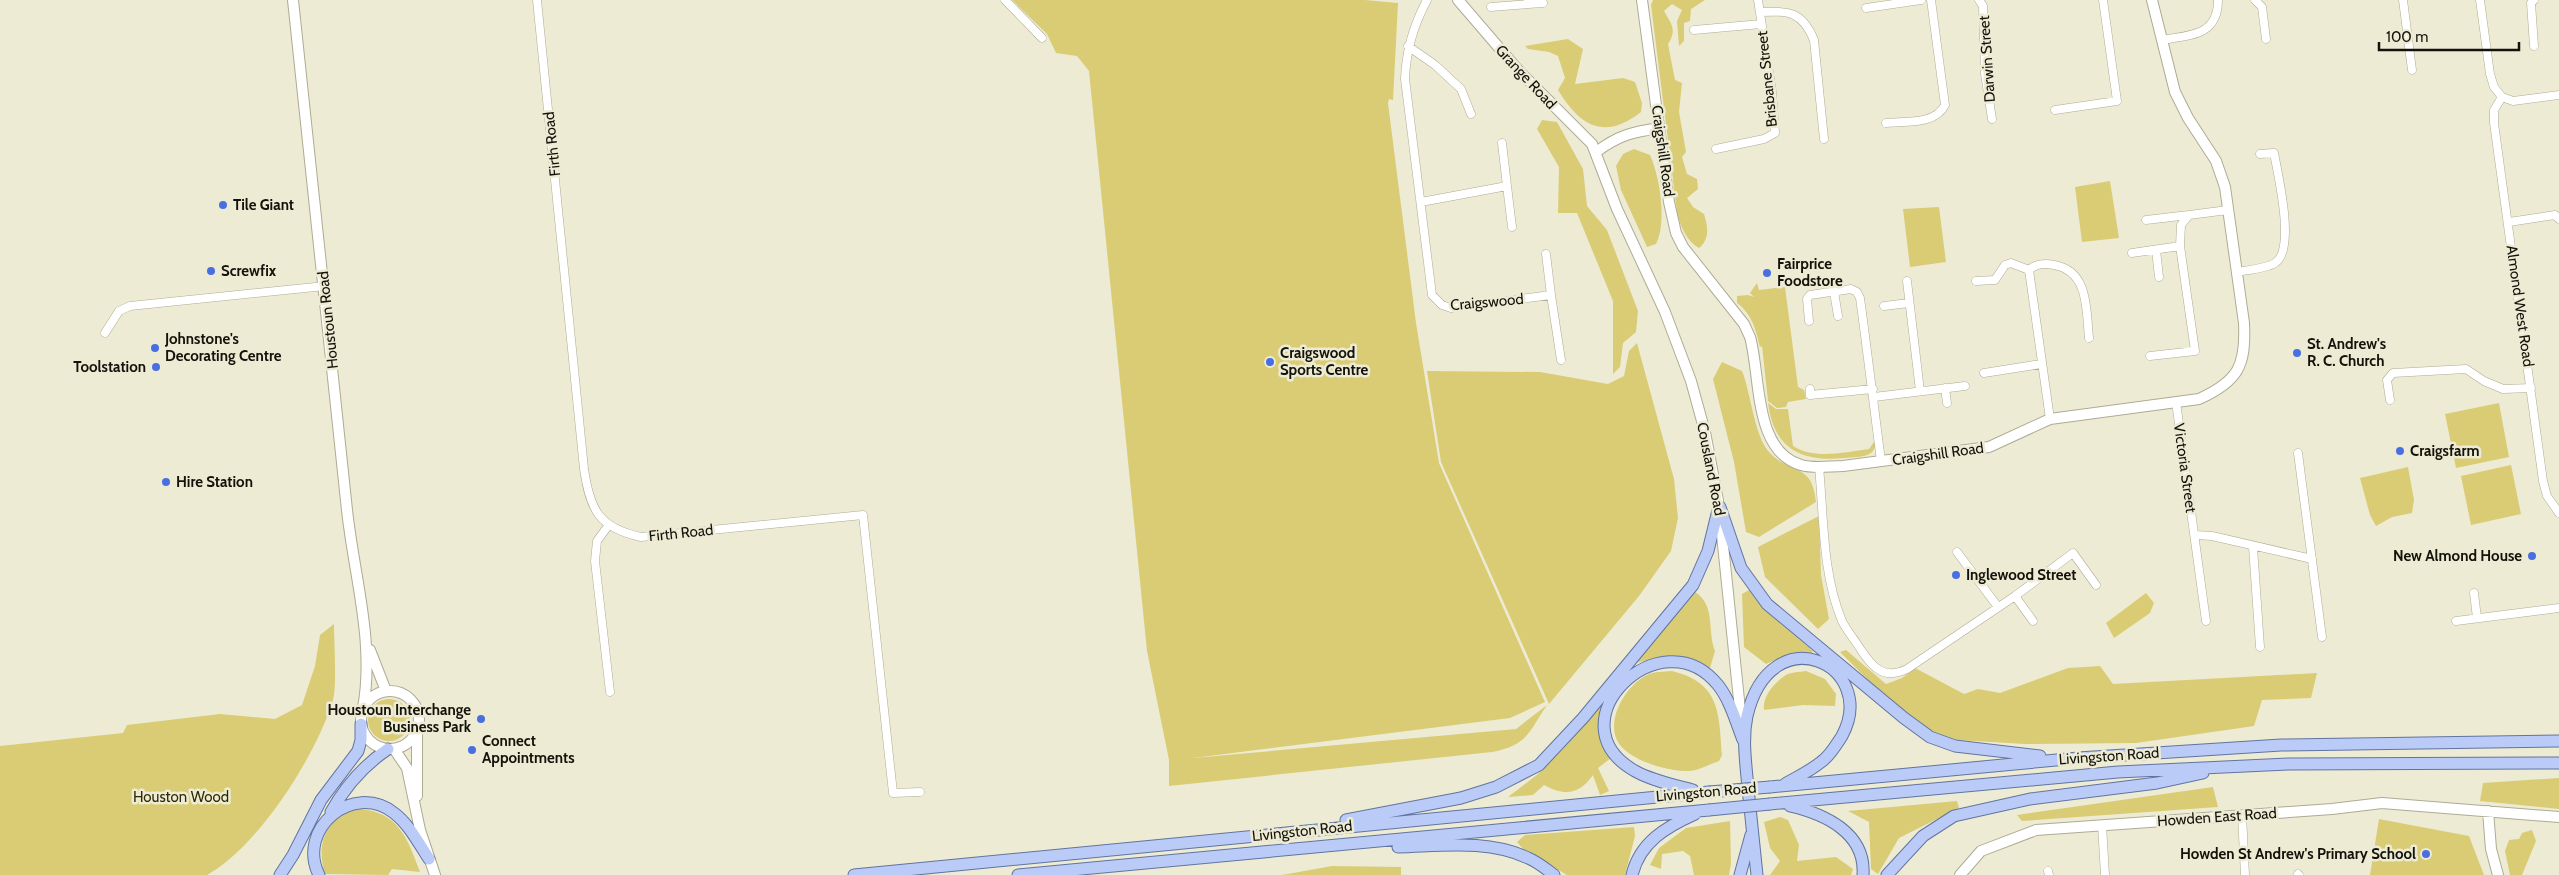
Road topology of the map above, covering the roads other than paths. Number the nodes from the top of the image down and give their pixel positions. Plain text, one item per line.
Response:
1 (293, 0) edge
2 (537, 0) edge
3 (1005, 0) edge
4 (1427, 0) edge
5 (1458, 0) edge
6 (1642, 0) edge
7 (1758, 0) edge
8 (1921, 0) edge
9 (1930, 0) edge
10 (1979, 0) edge
11 (2103, 0) edge
12 (2152, 0) edge
13 (2221, 0) edge
14 (2255, 0) edge
15 (2403, 0) edge
16 (2480, 0) edge
17 (2534, 0) edge
18 (1528, 2) edge
19 (1543, 3) dead end
20 (1491, 7) dead end
21 (1866, 8) dead end
22 (1760, 12) junction
23 (1761, 24) junction
24 (1694, 30) dead end
25 (1042, 38) dead end
26 (2266, 38) dead end
27 (2162, 40) junction
28 (1408, 46) junction
29 (2534, 46) dead end
30 (2412, 70) dead end
31 (2559, 95) edge
32 (2502, 97) junction
33 (2055, 110) dead end
34 (1471, 114) dead end
35 (1992, 119) dead end
36 (1886, 123) dead end
37 (1660, 128) junction
38 (1824, 138) dead end
39 (1502, 143) dead end
40 (1716, 149) dead end
41 (1596, 152) junction
42 (2260, 154) dead end
43 (1507, 186) junction
44 (1421, 202) junction
45 (2559, 207) edge
46 (2228, 210) junction
47 (2189, 215) junction
48 (2557, 217) edge
49 (2146, 220) dead end
50 (2509, 222) junction
51 (1512, 227) dead end
52 (2180, 246) junction
53 (2156, 250) junction
54 (2132, 253) dead end
55 (1546, 254) dead end
56 (2028, 270) junction
57 (2236, 272) junction
58 (2159, 277) dead end
59 (1907, 281) dead end
60 (1976, 281) dead end
61 (325, 286) junction
62 (1834, 292) junction
63 (1551, 295) junction
64 (1909, 303) junction
65 (1884, 306) dead end
66 (1838, 316) dead end
67 (1809, 321) dead end
68 (105, 333) dead end
69 (2090, 338) dead end
70 (2150, 356) dead end
71 (1561, 360) dead end
72 (2041, 364) junction
73 (1984, 373) dead end
74 (1965, 386) dead end
75 (1946, 388) junction
76 (2531, 388) junction
77 (1810, 389) dead end
78 (1920, 391) junction
79 (1874, 393) junction
80 (2390, 400) dead end
81 (2176, 402) junction
82 (1947, 403) dead end
83 (2050, 419) junction
84 (2298, 453) dead end
85 (1881, 461) junction
86 (1820, 467) junction
87 (1719, 506) junction
88 (2559, 512) edge
89 (608, 526) junction
90 (2196, 535) junction
91 (2253, 547) junction
92 (1956, 552) dead end
93 (2312, 559) junction
94 (2096, 584) dead end
95 (2474, 593) dead end
96 (2015, 596) junction
97 (1998, 607) junction
98 (2559, 608) edge
99 (2477, 618) junction
100 (2033, 621) dead end
101 (2206, 621) dead end
102 (2456, 621) dead end
103 (2322, 636) dead end
104 (366, 640) junction
105 (2260, 647) dead end
106 (386, 691) junction
107 (610, 692) dead end
108 (363, 708) junction
109 (361, 724) junction
110 (417, 730) junction
111 (2559, 741) edge
112 (1744, 742) junction
113 (391, 749) junction
114 (2078, 758) junction
115 (2559, 763) edge
116 (2239, 766) junction
117 (1775, 786) junction
118 (920, 792) dead end
119 (1706, 793) junction
120 (1776, 804) junction
121 (1705, 810) junction
122 (416, 811) junction
123 (2488, 811) junction
124 (2242, 815) junction
125 (328, 817) junction
126 (2559, 817) edge
127 (2102, 825) junction
128 (1753, 829) junction
129 (1298, 832) junction
130 (1320, 848) junction
131 (429, 859) junction
132 (280, 875) edge
133 (319, 875) edge
134 (435, 875) edge
135 (854, 875) edge
136 (1018, 875) edge
137 (1554, 875) edge
138 (1632, 875) edge
139 (1740, 875) edge
140 (1757, 875) edge
141 (1765, 875) edge
142 (1863, 875) edge
143 (1887, 875) edge
144 (1960, 875) edge
145 (2104, 875) edge
146 (2245, 875) edge
147 (2498, 875) edge

1 - 61 street, Houstoun Road
2 - 89 street, Firth Road
3 - 25 street
4 - 28 street, Craigswood
5 - 41 street, Grange Road
6 - 37 street, Craigshill Road
7 - 22 street, Brisbane Street
8 - 21 street
9 - 36 street
10 - 35 street, Darwin Street
11 - 33 street
12 - 27 street, Craigshill Road
13 - 27 street
14 - 26 street
15 - 30 street
16 - 32 street
17 - 29 street
18 - 19 street
18 - 20 street
22 - 23 street, Brisbane Street
22 - 38 street, Brisbane Street
23 - 24 street, Brisbane Street
23 - 40 street, Brisbane Street
27 - 46 street, Craigshill Road
28 - 34 street
28 - 44 street, Craigswood
31 - 32 street
32 - 50 street, Almond West Road
37 - 41 street
37 - 86 street, Craigshill Road
39 - 43 street
41 - 87 street, Cousland Road
42 - 57 street
43 - 44 street
43 - 51 street
44 - 63 street, Craigswood
45 - 48 street
46 - 47 street
46 - 57 street, Craigshill Road
47 - 49 street
47 - 52 street
48 - 50 street
50 - 76 street, Almond West Road
52 - 53 street
52 - 70 street
53 - 54 street
53 - 58 street
55 - 63 street
56 - 60 street
56 - 69 street
56 - 72 street
57 - 81 street, Craigshill Road
59 - 64 street
61 - 68 street
61 - 104 street, Houstoun Road
62 - 66 street
62 - 67 street
62 - 79 street
63 - 71 street
64 - 65 street
64 - 78 street
72 - 73 street
72 - 83 street
74 - 75 street
75 - 78 street
75 - 82 street
76 - 80 street
76 - 88 street, Almond West Road
77 - 79 street
78 - 79 street
79 - 85 street
81 - 83 street, Craigshill Road
81 - 90 street, Victoria Street
83 - 85 street, Craigshill Road
84 - 93 street
85 - 86 street, Craigshill Road
86 - 97 street
87 - 112 street, Cousland Road
87 - 114 main road
87 - 129 main road
89 - 107 street
89 - 118 street, Firth Road
90 - 91 street
90 - 101 street, Victoria Street
91 - 93 street
91 - 105 street
92 - 97 street
93 - 103 street
94 - 96 street
95 - 99 street
96 - 97 street
96 - 100 street
98 - 99 street
99 - 102 street
104 - 106 street, Houstoun Road
104 - 108 street, Houstoun Road
106 - 108 street
106 - 110 street
108 - 109 street
109 - 113 street
109 - 132 main road
110 - 113 street
110 - 122 street
111 - 114 main road, Livingston Road
112 - 117 main road
112 - 119 main road
112 - 128 main road, Cousland Road
113 - 122 street
113 - 125 main road
114 - 117 main road, Livingston Road
115 - 116 main road, Livingston Road
116 - 120 main road, Livingston Road
116 - 143 main road
117 - 119 main road, Livingston Road, bridge
119 - 129 main road, Livingston Road
120 - 121 main road, Livingston Road, bridge
120 - 142 main road
121 - 130 main road, Livingston Road
121 - 138 main road
122 - 131 street
123 - 124 street, Howden East Road
123 - 126 street, Howden East Road
123 - 147 street
124 - 127 street, Howden East Road
124 - 146 street
125 - 131 main road
125 - 133 main road
127 - 144 street, Howden East Road
127 - 145 street
128 - 139 main road
128 - 140 main road, Cousland Road
128 - 141 main road
129 - 135 main road, Livingston Road
130 - 136 main road, Livingston Road
130 - 137 main road
131 - 134 street

